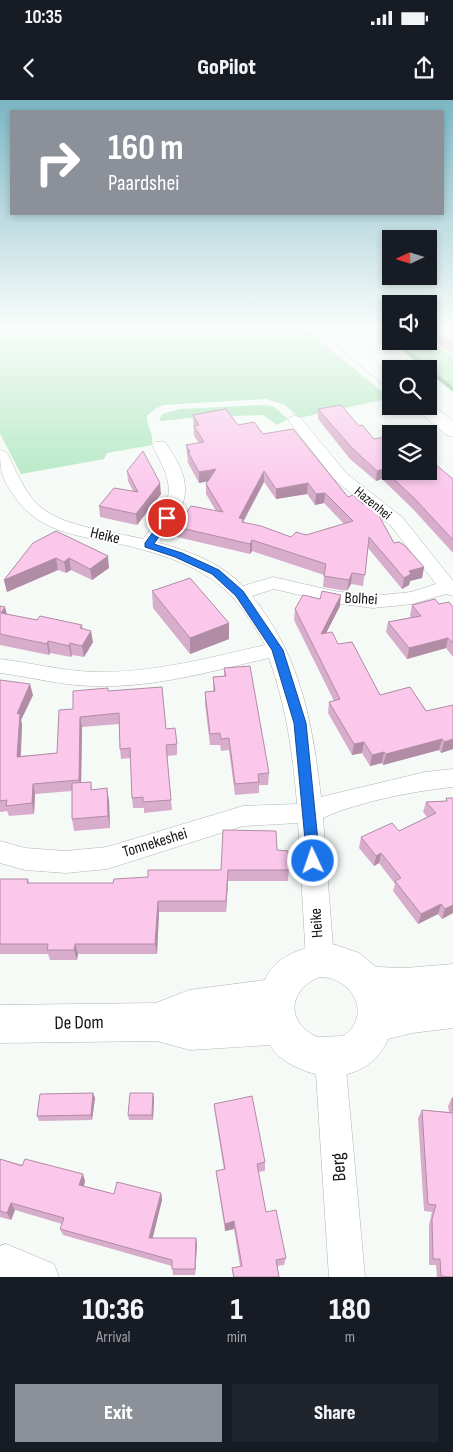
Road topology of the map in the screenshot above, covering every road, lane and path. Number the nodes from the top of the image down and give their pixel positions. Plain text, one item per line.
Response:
1 (437, 398) edge
2 (453, 410) edge
3 (433, 415) edge
4 (295, 420) dead end
5 (453, 431) edge
6 (160, 445) dead end
7 (0, 455) edge
8 (148, 545) junction
9 (451, 588) edge
10 (240, 593) junction
11 (277, 650) junction
12 (0, 666) edge
13 (453, 778) edge
14 (310, 813) junction
15 (0, 852) edge
16 (320, 960) junction
17 (453, 981) edge
18 (368, 984) junction
19 (453, 1010) edge
20 (278, 1011) junction
21 (0, 1024) edge
22 (375, 1024) junction
23 (330, 1058) junction
24 (0, 1264) edge
25 (41, 1277) edge
26 (347, 1277) edge

1 - 2 street
3 - 5 street
4 - 9 street, Hazenhei
6 - 8 street
7 - 8 street, Heike
8 - 10 street, Heike
9 - 10 street, Bolhei
10 - 11 street, Heike
11 - 12 street
11 - 14 street, Heike
13 - 14 street
14 - 15 street, Tonnekeshei
14 - 16 street, Heike
16 - 18 street
16 - 20 street
17 - 18 street
18 - 22 street
19 - 22 street
20 - 21 street, De Dom
20 - 23 street
22 - 23 street
23 - 26 street, Berg
24 - 25 street

